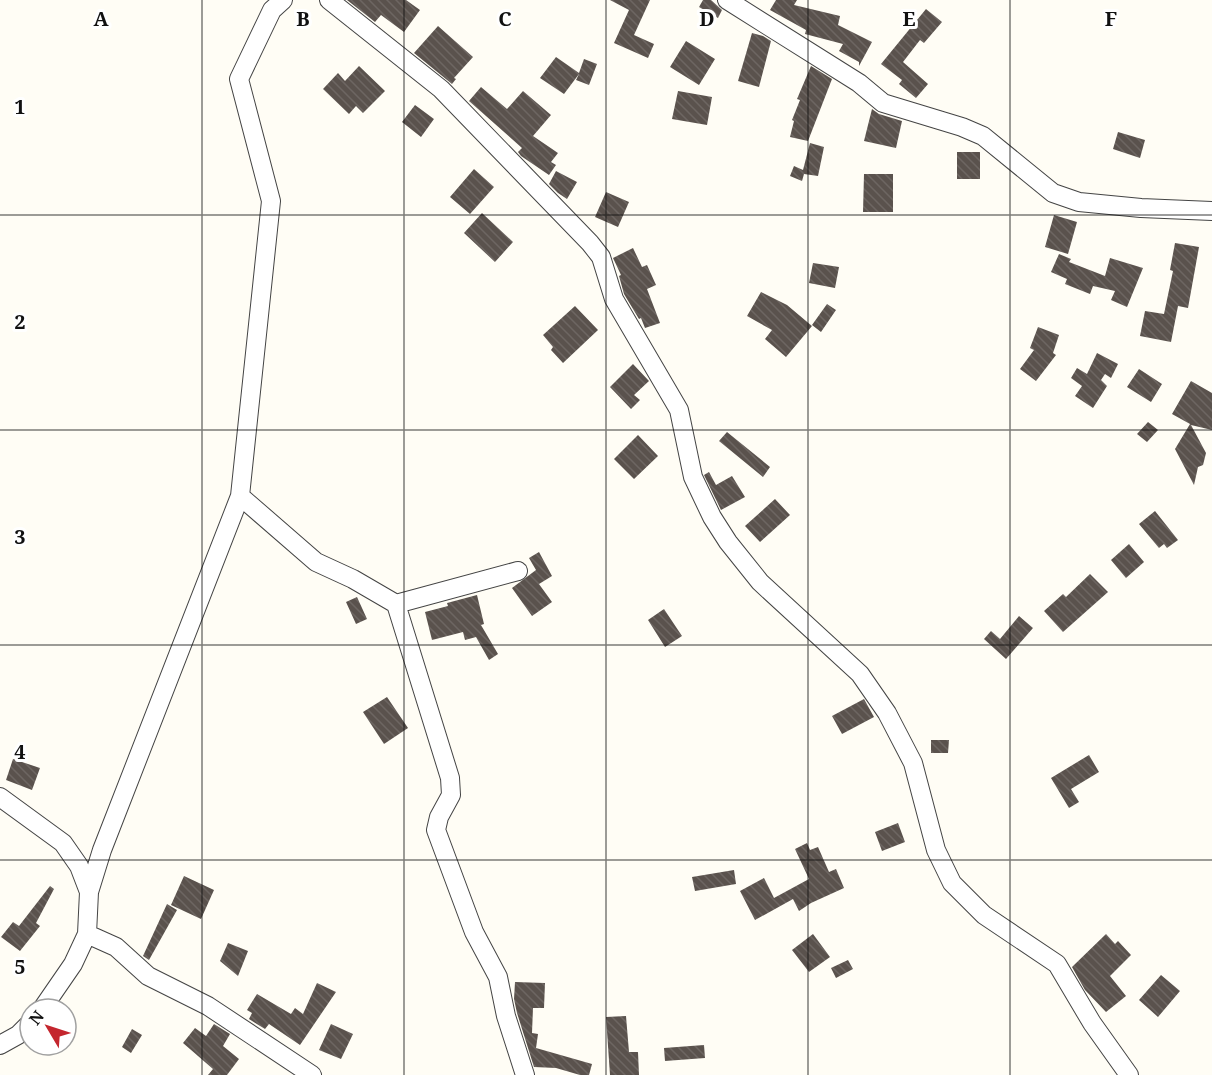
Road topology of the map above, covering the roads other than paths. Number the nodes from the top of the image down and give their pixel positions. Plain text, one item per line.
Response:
1 (283, 0) edge
2 (329, 0) edge
3 (727, 0) edge
4 (1212, 211) edge
5 (240, 496) junction
6 (518, 571) dead end
7 (396, 604) junction
8 (0, 797) edge
9 (89, 892) junction
10 (87, 934) junction
11 (50, 997) edge
12 (18, 1035) edge
13 (0, 1045) edge
14 (312, 1075) edge
15 (525, 1075) edge
16 (1129, 1075) edge

1 - 5 street
2 - 16 street
3 - 4 street
5 - 7 street
5 - 9 street
6 - 7 street
7 - 15 street
8 - 9 street
9 - 10 street
10 - 11 street
10 - 14 street
12 - 13 street

